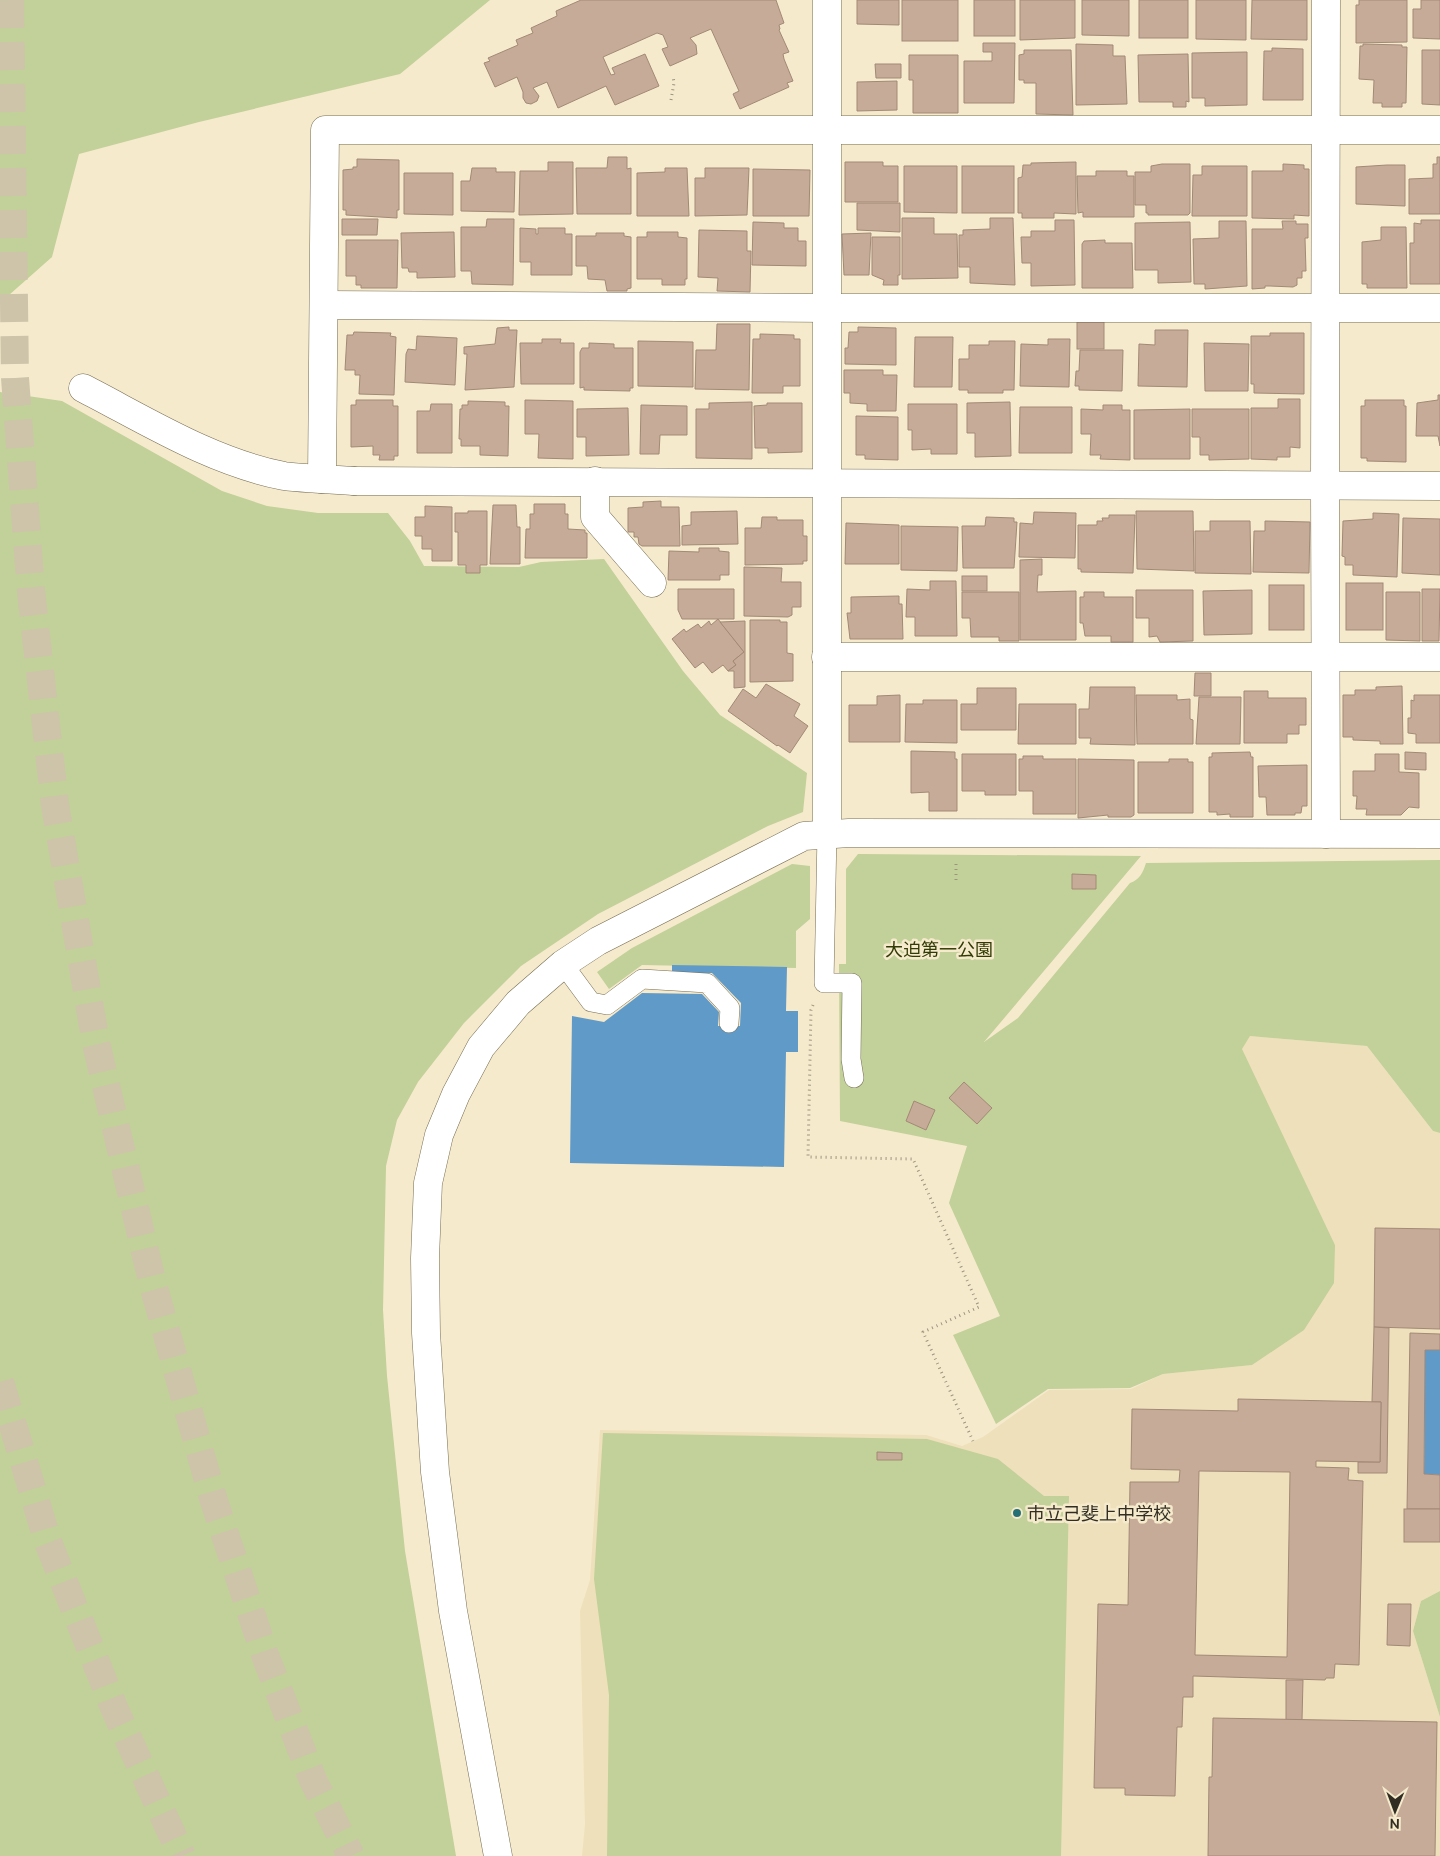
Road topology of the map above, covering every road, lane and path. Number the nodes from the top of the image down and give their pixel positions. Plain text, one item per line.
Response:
1 (827, 0) edge
2 (1326, 0) edge
3 (673, 76) dead end
4 (674, 82) dead end
5 (1440, 130) edge
6 (827, 131) junction
7 (1326, 131) junction
8 (324, 305) junction
9 (1325, 307) junction
10 (827, 308) junction
11 (1440, 308) edge
12 (83, 388) dead end
13 (322, 479) junction
14 (595, 481) junction
15 (828, 483) junction
16 (1325, 486) junction
17 (1440, 486) edge
18 (652, 583) dead end
19 (1325, 656) junction
20 (826, 657) junction
21 (1440, 657) edge
22 (827, 833) junction
23 (1326, 834) junction
24 (1440, 834) edge
25 (956, 861) dead end
26 (956, 881) dead end
27 (563, 964) junction
28 (824, 983) junction
29 (729, 1023) dead end
30 (854, 1078) dead end
31 (973, 1441) dead end
32 (498, 1856) edge

1 - 6 street
2 - 7 street
3 - 4 path
5 - 7 street
6 - 7 street
6 - 8 street
6 - 10 street
7 - 9 street
8 - 10 street
8 - 13 street
9 - 10 street
9 - 11 street
9 - 16 street
10 - 15 street
12 - 13 street
13 - 14 street
14 - 15 street
14 - 18 street
15 - 16 street
15 - 20 street
16 - 17 street
16 - 19 street
19 - 20 street
19 - 21 street
19 - 23 street
20 - 22 street
22 - 23 street
22 - 27 street
22 - 28 lane
23 - 24 street
25 - 26 path
27 - 29 lane
27 - 32 street
28 - 30 lane
28 - 31 path

